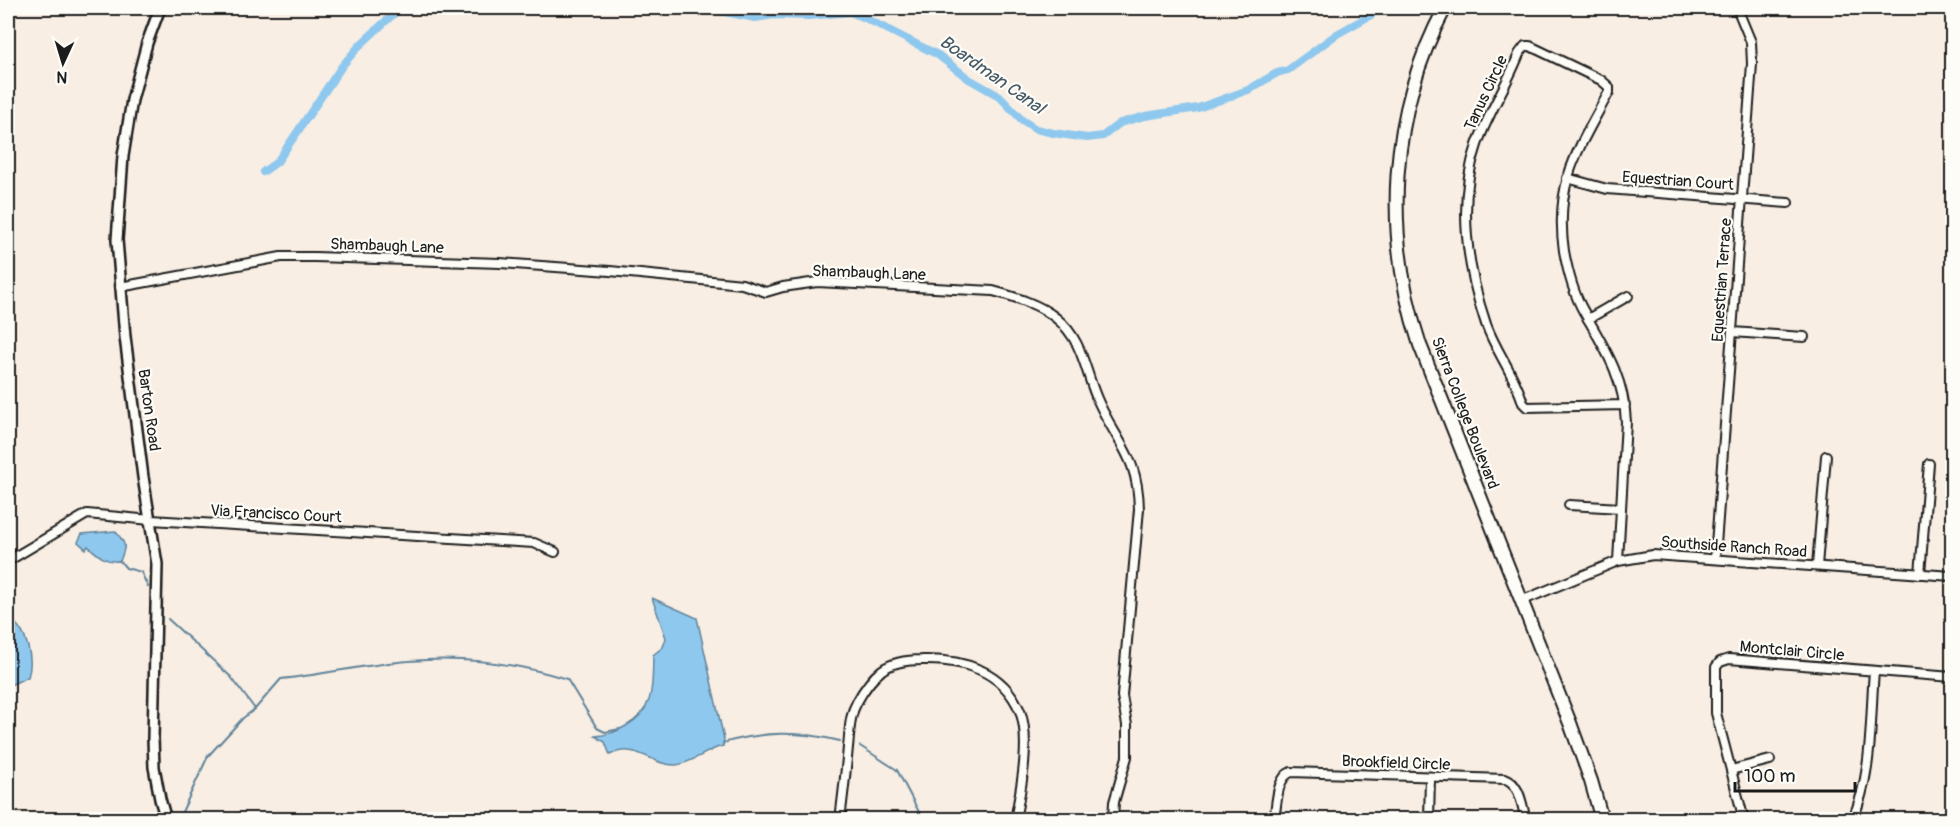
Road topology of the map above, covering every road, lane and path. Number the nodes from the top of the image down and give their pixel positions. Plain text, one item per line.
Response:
1 (160, 8) edge
2 (1445, 8) edge
3 (1737, 8) edge
4 (1567, 178) junction
5 (1742, 199) junction
6 (1788, 203) dead end
7 (120, 287) junction
8 (1628, 296) dead end
9 (1588, 319) junction
10 (1732, 332) junction
11 (1804, 338) dead end
12 (1625, 405) junction
13 (1826, 456) dead end
14 (1929, 464) dead end
15 (1569, 506) dead end
16 (1621, 508) junction
17 (151, 520) junction
18 (555, 552) dead end
19 (1715, 558) junction
20 (8, 561) edge
21 (1618, 561) junction
22 (1817, 566) junction
23 (1920, 574) junction
24 (1953, 576) edge
25 (1521, 601) junction
26 (1874, 671) junction
27 (1953, 677) edge
28 (1770, 760) dead end
29 (1731, 770) junction
30 (1430, 777) junction
31 (166, 819) edge
32 (840, 819) edge
33 (1015, 819) edge
34 (1113, 819) edge
35 (1274, 819) edge
36 (1429, 819) edge
37 (1526, 819) edge
38 (1602, 819) edge
39 (1744, 819) edge
40 (1852, 819) edge

1 - 7 street, Barton Road
2 - 25 main road, Sierra College Boulevard
3 - 5 street, Equestrian Terrace
4 - 5 street, Equestrian Court
4 - 9 street, Tanus Circle
4 - 12 street, Tanus Circle
5 - 6 street, Equestrian Court
5 - 10 street, Equestrian Terrace
7 - 17 street, Barton Road
7 - 34 street, Shambaugh Lane
8 - 9 street
9 - 12 street, Tanus Circle
10 - 11 street
10 - 19 street, Equestrian Terrace
12 - 16 street, Tanus Circle
13 - 22 street
14 - 23 street
15 - 16 street
16 - 21 street, Tanus Circle
17 - 18 street, Via Francisco Court
17 - 20 street, Via Francisco Court
17 - 31 street, Barton Road
19 - 21 street, Southside Ranch Road
19 - 22 street, Southside Ranch Road
21 - 25 street, Southside Ranch Road
22 - 23 street, Southside Ranch Road
23 - 24 street, Southside Ranch Road
25 - 38 main road, Sierra College Boulevard
26 - 27 street, Montclair Circle
26 - 29 street, Montclair Circle
26 - 40 street
28 - 29 street
29 - 39 street, Montclair Circle
30 - 35 street, Brookfield Circle
30 - 36 street
30 - 37 street, Brookfield Circle
32 - 33 street

